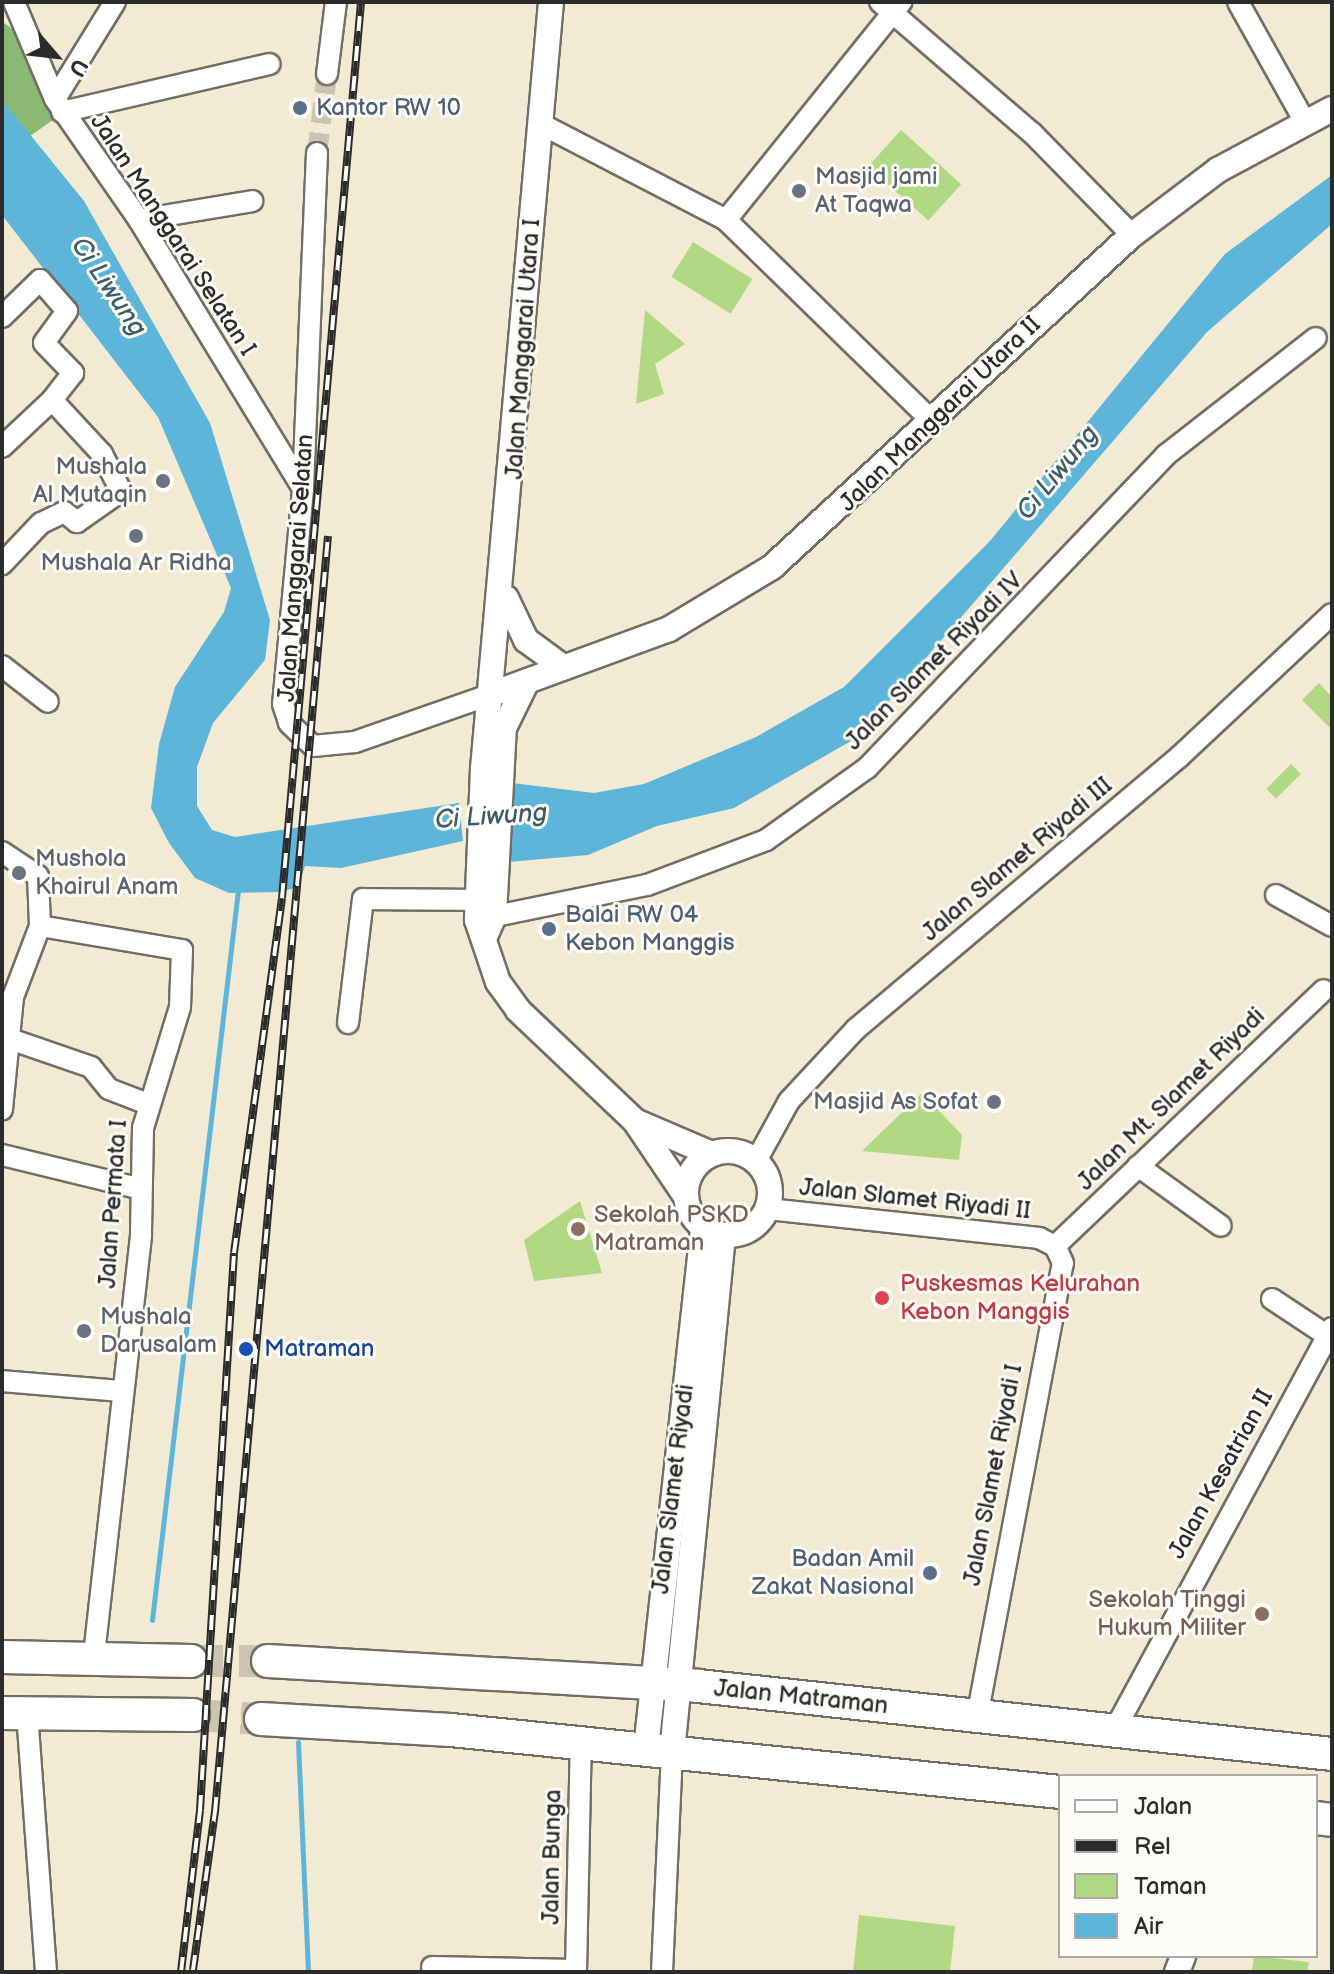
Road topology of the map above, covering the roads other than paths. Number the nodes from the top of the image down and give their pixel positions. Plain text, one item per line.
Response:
1 (14, 2) edge
2 (115, 2) edge
3 (336, 2) edge
4 (551, 2) edge
5 (1238, 2) edge
6 (891, 5) edge
7 (270, 64) dead end
8 (327, 74) tunnel mouth
9 (58, 106) junction
10 (1332, 109) edge
11 (1304, 120) junction
12 (539, 123) junction
13 (317, 153) tunnel mouth
14 (252, 201) dead end
15 (139, 220) junction
16 (726, 220) junction
17 (1132, 235) junction
18 (2, 317) edge
19 (1316, 338) dead end
20 (52, 400) junction
21 (931, 420) junction
22 (2, 447) edge
23 (303, 489) junction
24 (2, 564) edge
25 (504, 592) junction
26 (1332, 614) edge
27 (2, 666) edge
28 (563, 667) junction
29 (527, 681) junction
30 (489, 695) junction
31 (48, 702) dead end
32 (492, 769) junction
33 (2, 852) edge
34 (1276, 895) dead end
35 (484, 918) junction
36 (40, 926) junction
37 (1332, 926) edge
38 (1324, 990) dead end
39 (348, 1023) dead end
40 (5, 1049) edge
41 (148, 1104) junction
42 (2, 1109) edge
43 (635, 1121) junction
44 (712, 1154) junction
45 (2, 1155) edge
46 (756, 1161) junction
47 (1138, 1166) junction
48 (137, 1188) junction
49 (685, 1195) junction
50 (768, 1209) junction
51 (1221, 1226) dead end
52 (713, 1233) junction
53 (1055, 1246) junction
54 (1272, 1299) dead end
55 (1330, 1332) edge
56 (2, 1381) edge
57 (120, 1391) junction
58 (2, 1657) edge
59 (94, 1658) junction
60 (287, 1660) tunnel mouth
61 (191, 1661) tunnel mouth
62 (664, 1683) junction
63 (14, 1713) edge
64 (193, 1715) tunnel mouth
65 (977, 1717) junction
66 (261, 1719) tunnel mouth
67 (1114, 1731) junction
68 (581, 1742) junction
69 (659, 1751) junction
70 (1332, 1754) edge
71 (1058, 1792) edge
72 (432, 1967) dead end
73 (576, 1971) edge
74 (46, 1972) edge
75 (662, 1972) edge

1 - 9 street, Jalan Manggarai Selatan I
2 - 9 street
3 - 8 street
4 - 12 street, Jalan Manggarai Utara I
5 - 11 street
6 - 16 street
6 - 17 street
7 - 9 street
9 - 15 street, Jalan Manggarai Selatan I
10 - 11 street, Jalan Manggarai Utara II
11 - 17 street, Jalan Manggarai Utara II
12 - 16 street
12 - 25 street, Jalan Manggarai Utara I
13 - 23 street, Jalan Manggarai Selatan
14 - 15 street
15 - 23 street, Jalan Manggarai Selatan I
16 - 21 street
17 - 21 street, Jalan Manggarai Utara II
18 - 20 street
19 - 35 street, Jalan Slamet Riyadi IV
20 - 22 street
20 - 24 street
21 - 28 street, Jalan Manggarai Utara II
23 - 30 street, Jalan Manggarai Selatan
25 - 28 street
25 - 30 street, Jalan Manggarai Utara I
26 - 46 street, Jalan Slamet Riyadi III
27 - 31 street
28 - 29 street, Jalan Manggarai Utara II
29 - 30 street, Jalan Manggarai Selatan
29 - 32 street
30 - 32 street
32 - 35 street
33 - 36 street
34 - 37 street
35 - 39 street, Jalan Slamet Riyadi IV
35 - 43 street
36 - 40 street
36 - 41 street, Jalan Permata I
38 - 47 street, Jalan Mt. Slamet Riyadi
40 - 41 street
40 - 42 street
41 - 48 street, Jalan Permata I
43 - 44 street
43 - 49 street
44 - 46 street
44 - 49 street
45 - 48 street
46 - 50 street
47 - 51 street
47 - 53 street, Jalan Mt. Slamet Riyadi
48 - 57 street, Jalan Permata I
49 - 52 street
50 - 52 street
50 - 53 street, Jalan Slamet Riyadi II
52 - 62 street, Jalan Slamet Riyadi
53 - 65 street, Jalan Slamet Riyadi I
54 - 55 street
55 - 67 street, Jalan Kesatrian II
56 - 57 street
57 - 59 street, Jalan Permata I
58 - 59 main road
59 - 61 main road
60 - 62 main road, Jalan Matraman
62 - 65 main road, Jalan Matraman
62 - 69 street, Jalan Slamet Riyadi
63 - 64 main road
63 - 74 street
65 - 67 main road, Jalan Matraman
66 - 68 main road
67 - 70 main road, Jalan Matraman
68 - 69 main road
68 - 73 street, Jalan Bunga
69 - 71 main road
69 - 75 street
72 - 73 street

